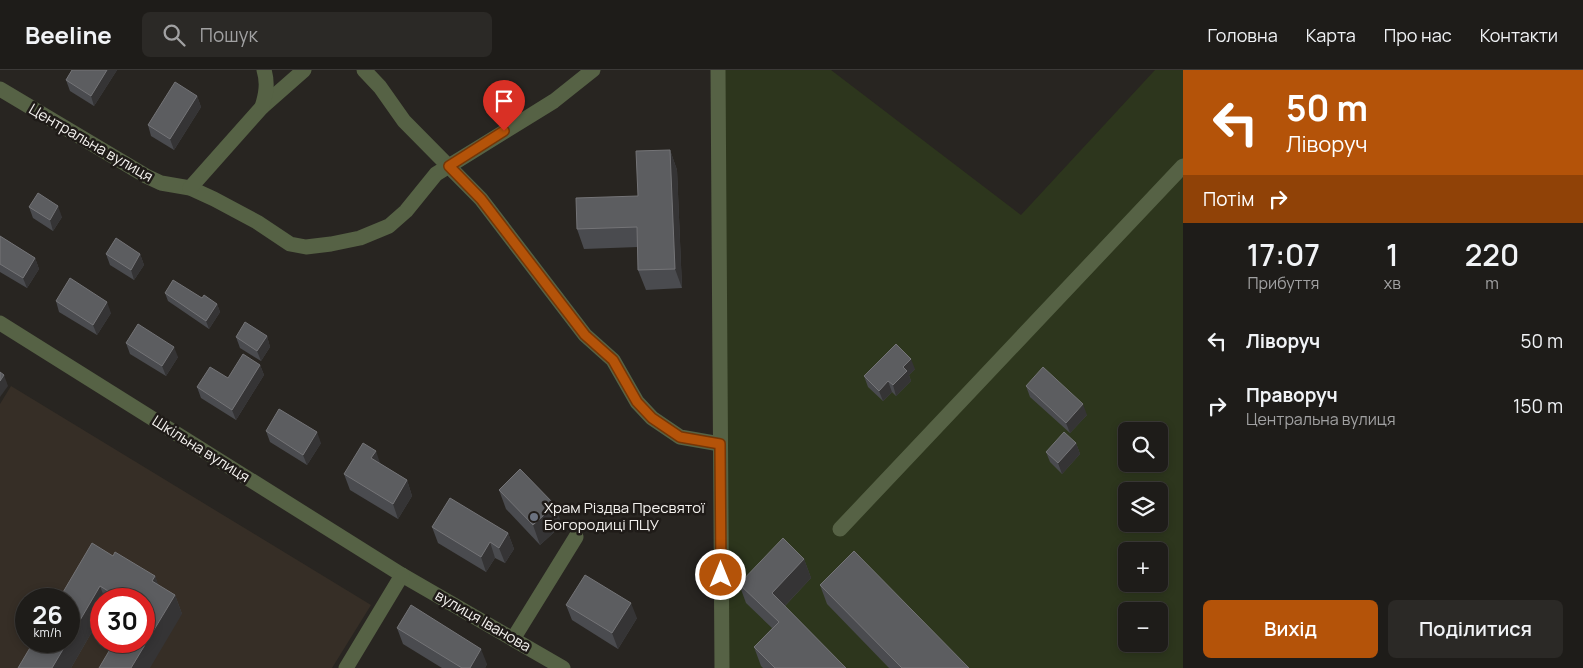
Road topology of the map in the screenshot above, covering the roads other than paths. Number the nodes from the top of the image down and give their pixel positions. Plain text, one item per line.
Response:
1 (264, 70) edge
2 (304, 70) edge
3 (364, 70) edge
4 (593, 70) edge
5 (718, 70) edge
6 (0, 89) edge
7 (262, 107) junction
8 (449, 166) junction
9 (1183, 166) edge
10 (190, 188) junction
11 (0, 324) edge
12 (720, 444) junction
13 (840, 529) dead end
14 (576, 537) dead end
15 (402, 575) junction
16 (513, 639) junction
17 (346, 668) edge
18 (563, 668) edge
19 (722, 668) edge

1 - 7 street
2 - 7 street
3 - 8 street
4 - 8 street, Центральна вулиця
5 - 12 street
6 - 10 street, Центральна вулиця
7 - 10 street
8 - 10 street, Центральна вулиця
8 - 12 street
9 - 13 street
11 - 15 street, Шкільна вулиця
12 - 19 street
14 - 16 street
15 - 16 street, вулиця Іванова
15 - 17 street
16 - 18 street, вулиця Іванова

